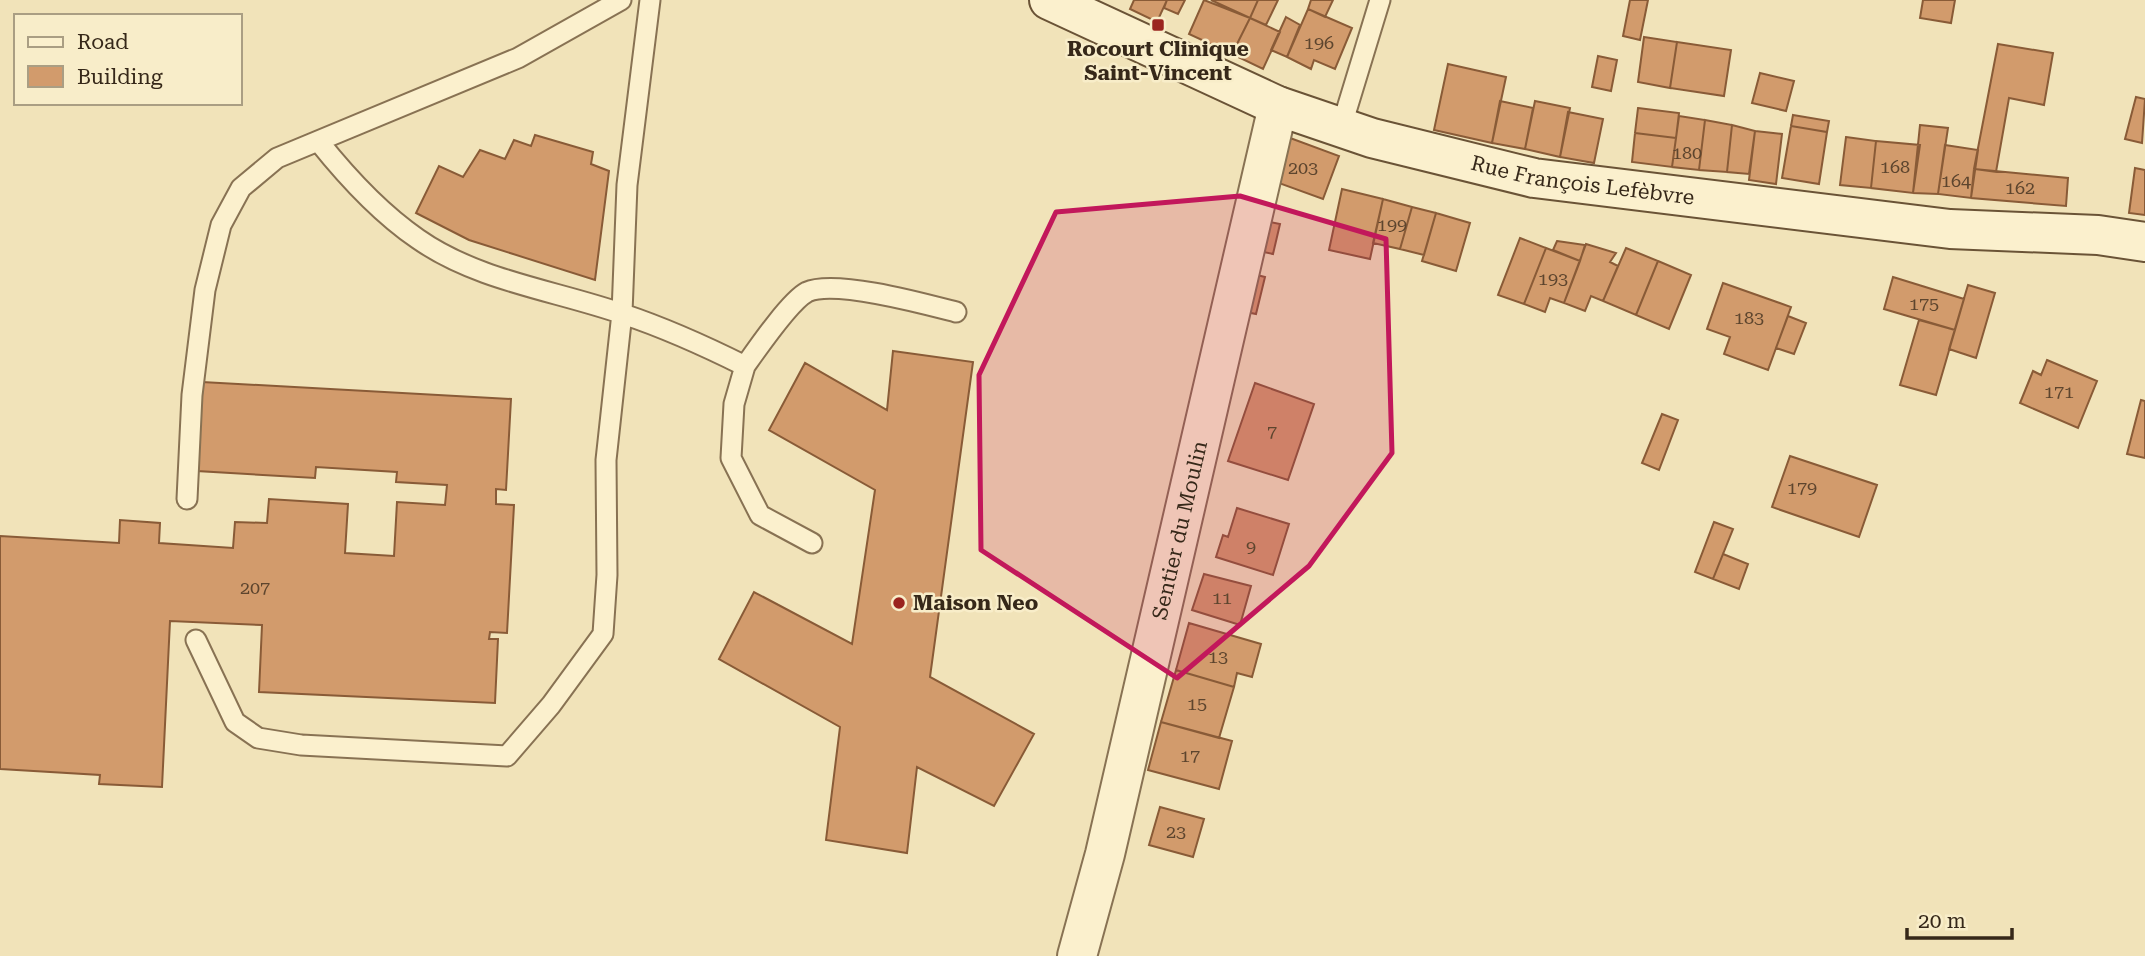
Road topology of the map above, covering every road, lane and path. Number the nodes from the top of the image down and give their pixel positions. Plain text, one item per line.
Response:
1 (621, 0) edge
2 (650, 0) edge
3 (1049, 0) edge
4 (1380, 0) edge
5 (1278, 106) junction
6 (1341, 128) junction
7 (319, 142) junction
8 (2145, 242) edge
9 (956, 312) dead end
10 (622, 313) junction
11 (745, 366) junction
12 (187, 499) dead end
13 (812, 543) dead end
14 (196, 640) dead end
15 (1077, 956) edge

1 - 7 lane
2 - 10 lane
3 - 5 main road, Rue François Lefèbvre
4 - 6 lane
5 - 6 main road, Rue François Lefèbvre
5 - 15 main road, Sentier du Moulin
6 - 8 main road, Rue François Lefèbvre
7 - 10 lane
7 - 12 lane
9 - 11 lane
10 - 11 lane
10 - 14 lane
11 - 13 lane

